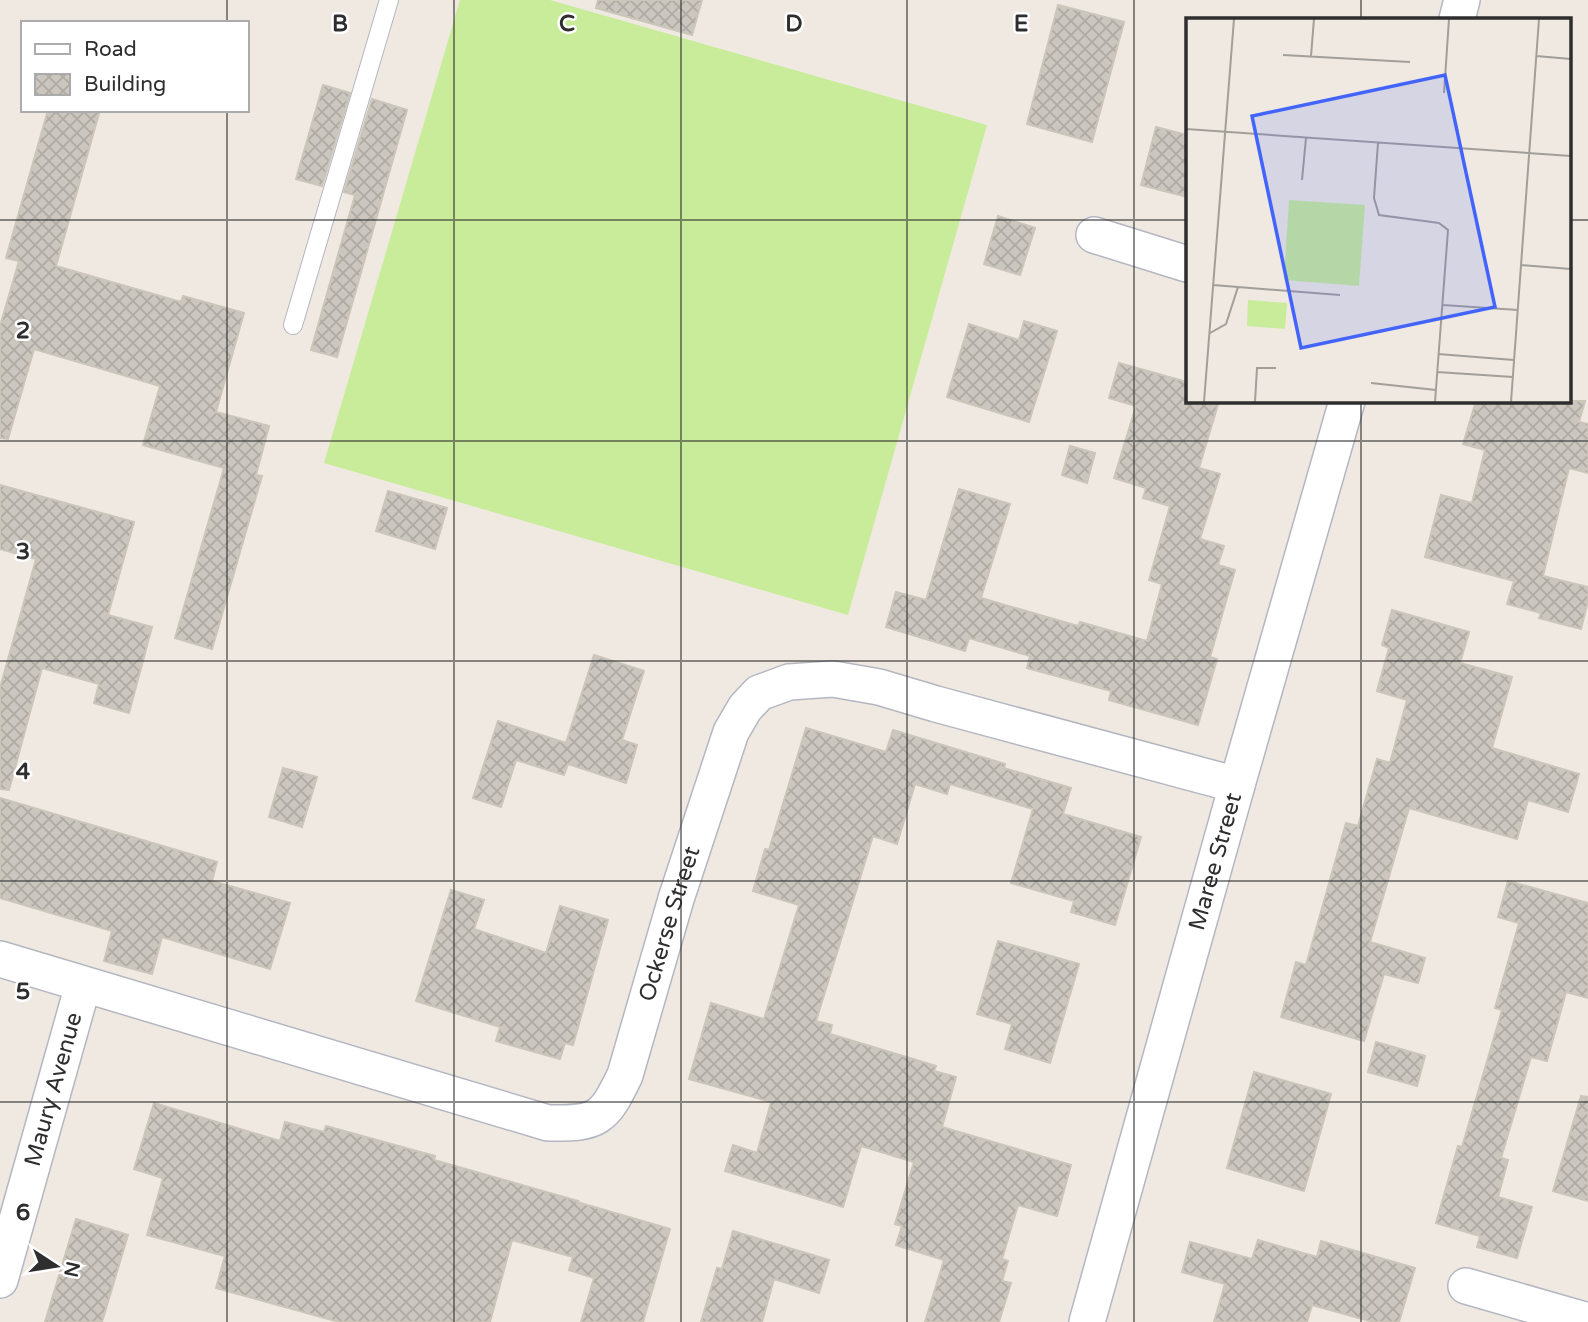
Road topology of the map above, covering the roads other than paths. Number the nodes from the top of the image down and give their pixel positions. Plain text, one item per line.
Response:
1 (389, 0) edge
2 (1462, 0) edge
3 (1457, 18) edge
4 (1094, 235) dead end
5 (1186, 264) edge
6 (293, 325) dead end
7 (1347, 402) edge
8 (1237, 785) junction
9 (0, 959) edge
10 (83, 985) junction
11 (0, 1280) edge
12 (1466, 1286) dead end
13 (1588, 1321) edge
14 (1087, 1322) edge

1 - 6 lane
2 - 3 street
4 - 5 street
7 - 8 street, Maree Street
8 - 10 street, Ockerse Street
8 - 14 street, Maree Street
9 - 10 street, Maury Avenue
10 - 11 street, Maury Avenue
12 - 13 street

